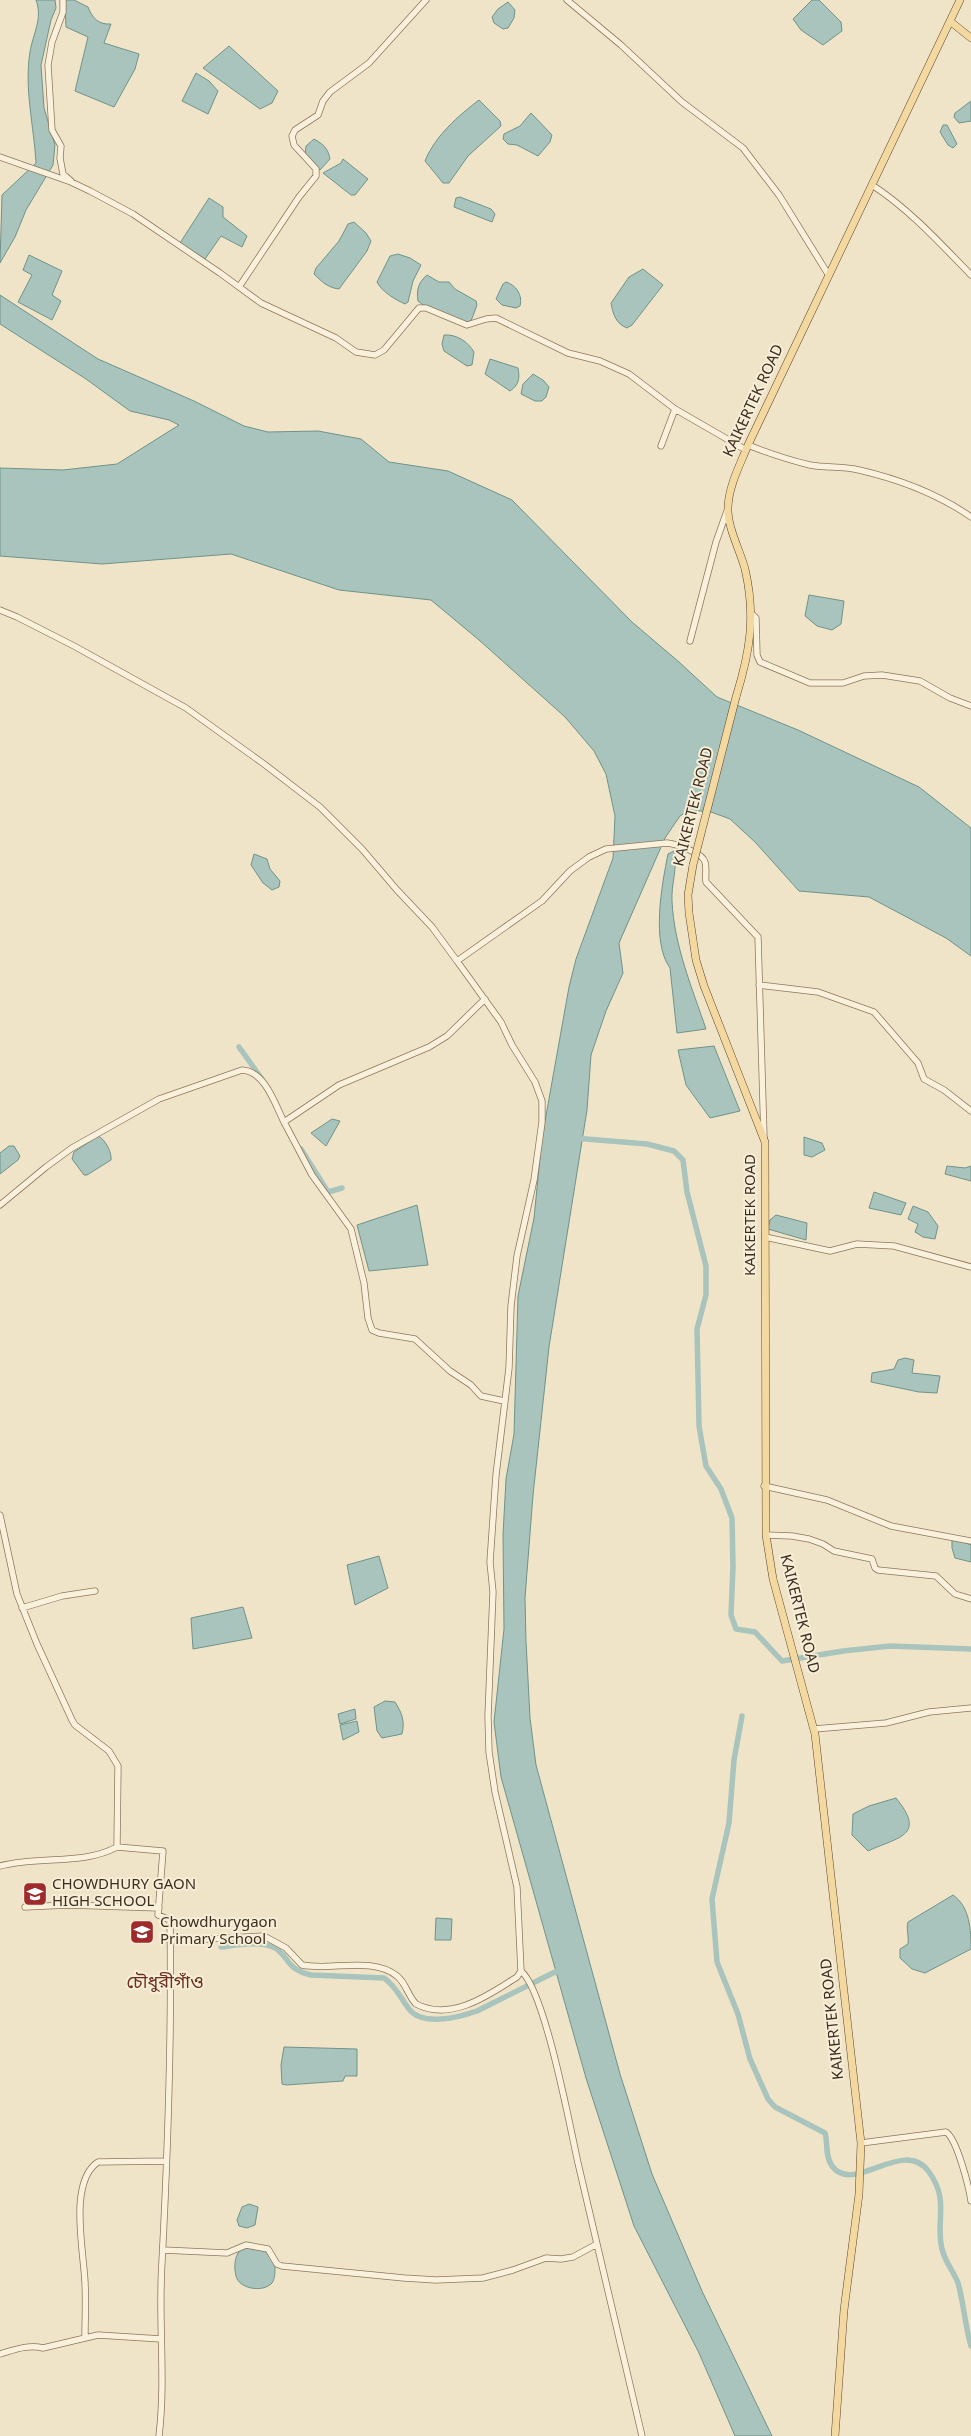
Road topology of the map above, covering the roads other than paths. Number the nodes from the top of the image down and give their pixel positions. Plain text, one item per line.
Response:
1 (63, 0) edge
2 (426, 0) edge
3 (567, 0) edge
4 (960, 0) edge
5 (951, 22) junction
6 (971, 38) edge
7 (0, 157) edge
8 (68, 181) junction
9 (872, 185) junction
10 (828, 274) junction
11 (971, 275) edge
12 (239, 287) junction
13 (675, 409) junction
14 (661, 446) dead end
15 (747, 448) junction
16 (728, 509) junction
17 (971, 517) edge
18 (0, 610) edge
19 (751, 613) junction
20 (690, 641) dead end
21 (971, 706) edge
22 (458, 961) junction
23 (759, 985) junction
24 (485, 999) junction
25 (971, 1111) edge
26 (286, 1121) junction
27 (764, 1142) junction
28 (0, 1205) edge
29 (765, 1237) junction
30 (971, 1267) edge
31 (504, 1401) junction
32 (764, 1486) junction
33 (0, 1516) edge
34 (766, 1535) junction
35 (971, 1541) edge
36 (95, 1591) dead end
37 (971, 1600) edge
38 (22, 1608) junction
39 (971, 1708) edge
40 (814, 1729) junction
41 (117, 1847) junction
42 (0, 1866) edge
43 (25, 1907) dead end
44 (159, 1908) junction
45 (170, 1941) junction
46 (524, 1973) junction
47 (861, 2143) junction
48 (165, 2161) junction
49 (971, 2201) edge
50 (597, 2244) junction
51 (163, 2250) junction
52 (85, 2337) junction
53 (160, 2339) junction
54 (0, 2354) edge
55 (159, 2436) edge
56 (642, 2436) edge
57 (835, 2436) edge

1 - 8 street
2 - 12 street
3 - 10 street
4 - 5 main road, KAIKERTEK ROAD
5 - 6 main road
5 - 9 main road, KAIKERTEK ROAD
7 - 8 street
8 - 12 street
9 - 10 main road, KAIKERTEK ROAD
9 - 11 street
10 - 15 main road, KAIKERTEK ROAD
12 - 13 street
13 - 14 street
13 - 15 street
15 - 16 main road, KAIKERTEK ROAD
15 - 17 street
16 - 19 main road, KAIKERTEK ROAD
16 - 20 street
18 - 22 street
19 - 21 street
19 - 27 main road, KAIKERTEK ROAD, bridge
22 - 23 street
22 - 24 street
23 - 25 street
23 - 27 street
24 - 26 street
24 - 31 street
26 - 28 street
26 - 31 street
27 - 29 main road, KAIKERTEK ROAD
29 - 30 street
29 - 32 main road, KAIKERTEK ROAD
31 - 46 street
32 - 34 main road, KAIKERTEK ROAD
32 - 35 street
33 - 38 street
34 - 37 street
34 - 40 main road, KAIKERTEK ROAD
36 - 38 street
38 - 41 street
39 - 40 street
40 - 47 main road, KAIKERTEK ROAD
41 - 42 street
41 - 44 street
43 - 44 street
44 - 45 street
45 - 46 street
45 - 48 street
46 - 50 street
47 - 49 street
47 - 57 main road, KAIKERTEK ROAD
48 - 51 street
48 - 52 street
50 - 51 street
50 - 56 street
51 - 53 street
52 - 53 street
52 - 54 street
53 - 55 street

